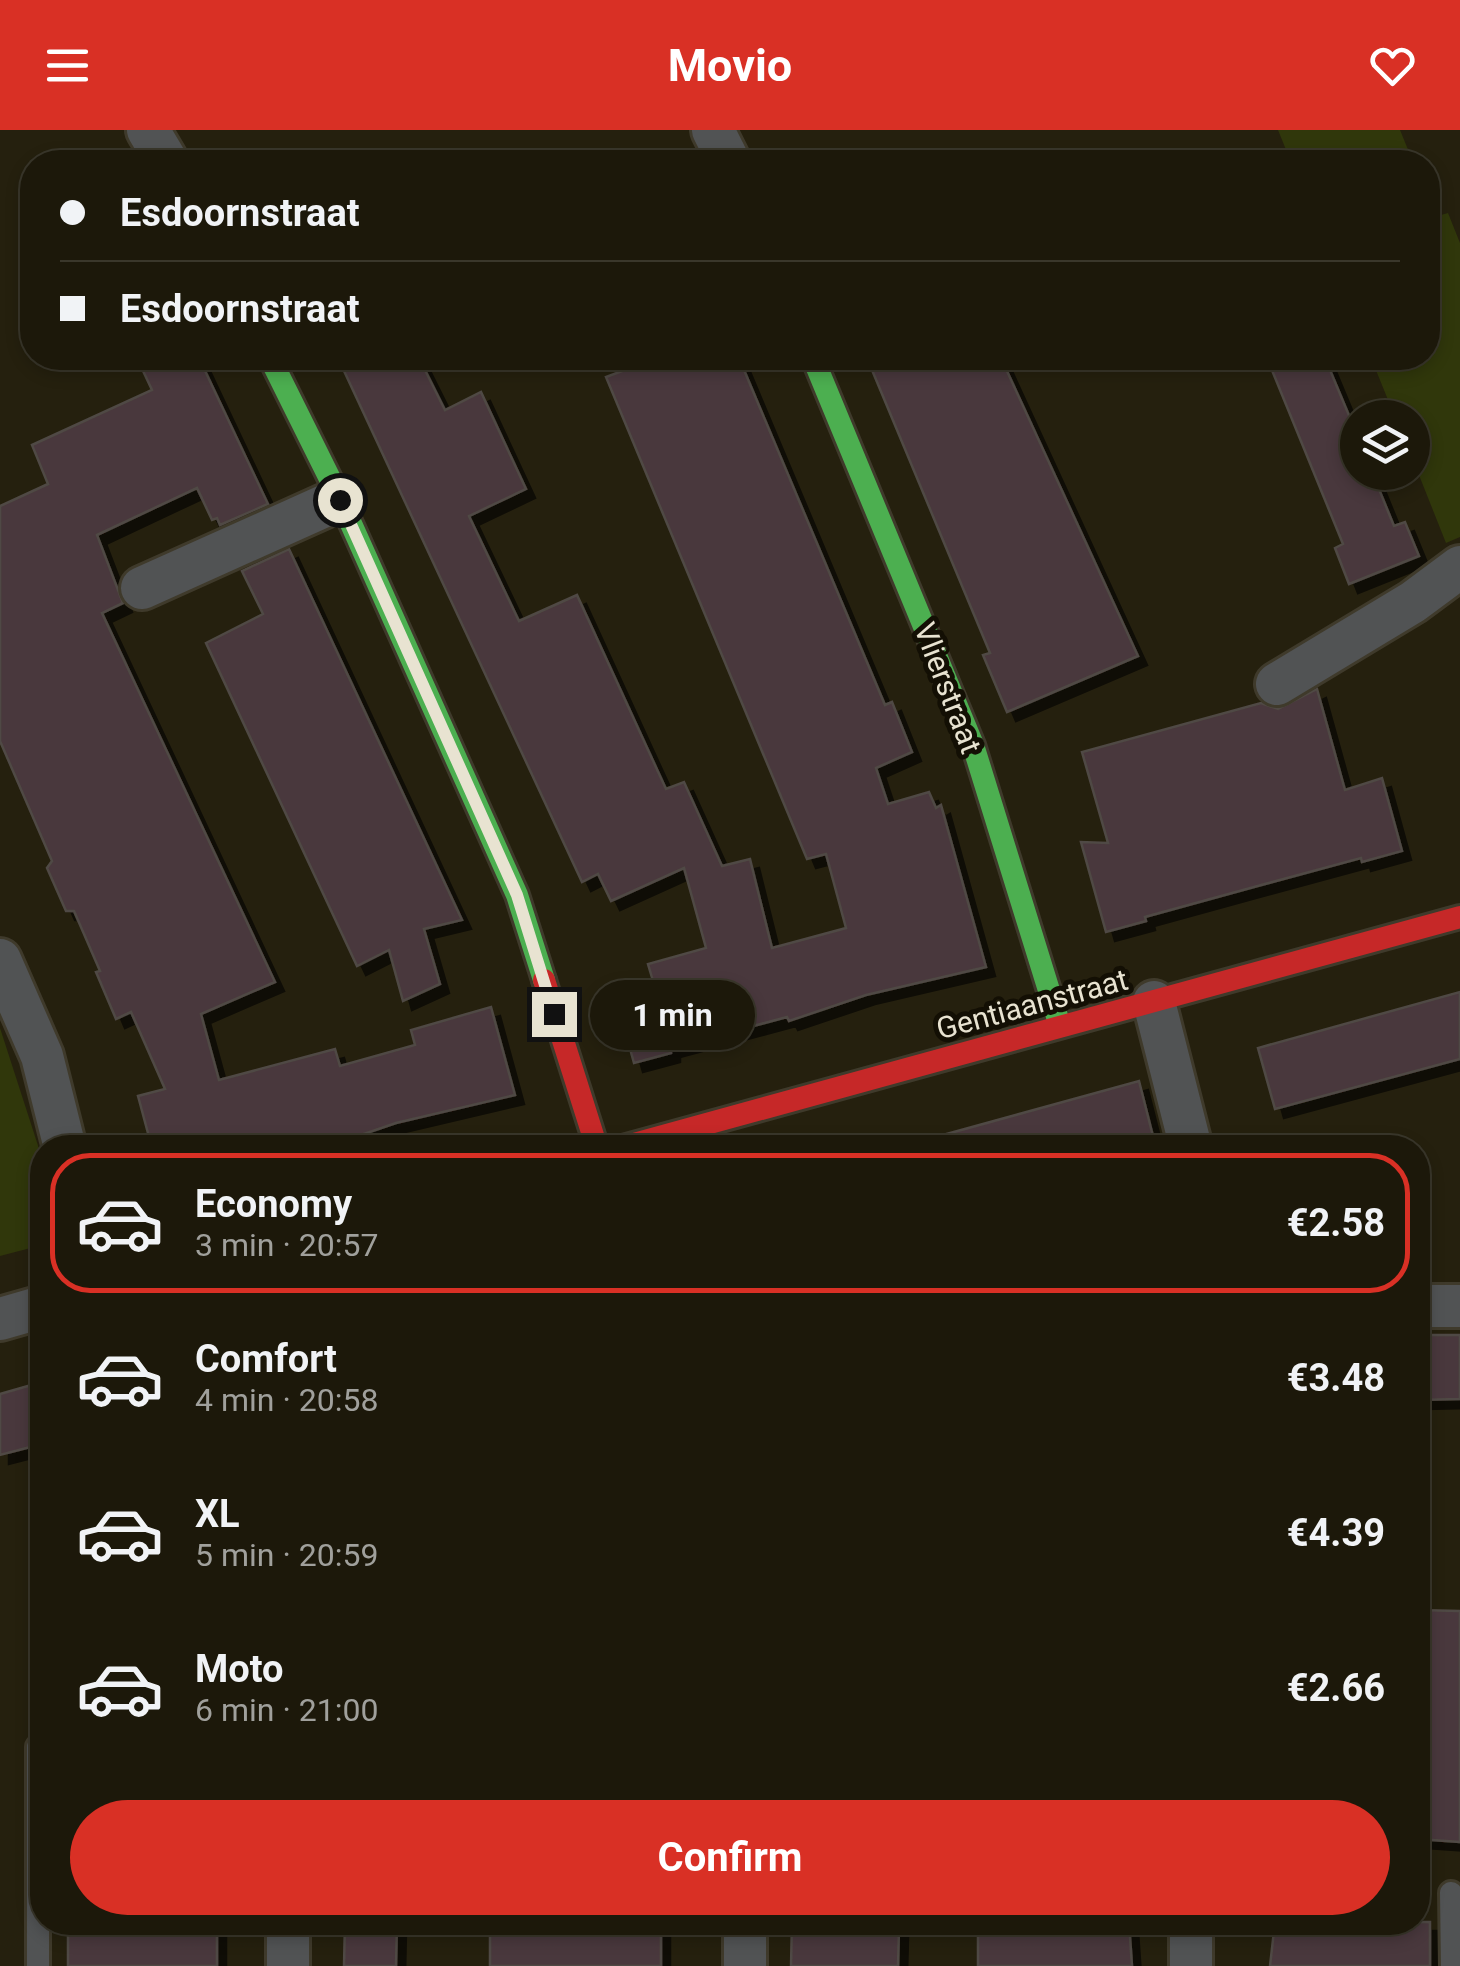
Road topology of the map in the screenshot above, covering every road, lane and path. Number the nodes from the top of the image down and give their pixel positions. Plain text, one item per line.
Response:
1 (276, 370) edge
2 (818, 370) edge
3 (340, 500) junction
4 (1460, 567) edge
5 (142, 588) dead end
6 (1277, 684) dead end
7 (1460, 917) edge
8 (0, 960) edge
9 (1154, 1002) junction
10 (1060, 1026) junction
11 (722, 1134) edge
12 (62, 1135) edge
13 (593, 1135) edge
14 (1188, 1135) edge
15 (1430, 1306) edge
16 (1460, 1306) edge
17 (30, 1311) edge
18 (0, 1319) edge
19 (1451, 1893) dead end
20 (38, 1935) edge
21 (288, 1935) edge
22 (745, 1935) edge
23 (1191, 1935) edge
24 (38, 1966) edge
25 (288, 1966) edge
26 (745, 1966) edge
27 (1191, 1966) edge
28 (1452, 1966) edge

1 - 3 street
2 - 10 street, Vlierstraat
3 - 5 street
3 - 13 street
4 - 6 street
7 - 9 street, Gentiaanstraat
8 - 12 street
9 - 10 street, Gentiaanstraat
9 - 14 street
10 - 11 street, Gentiaanstraat
15 - 16 street
17 - 18 street
19 - 28 lane
20 - 24 lane
21 - 25 street
22 - 26 street
23 - 27 street

